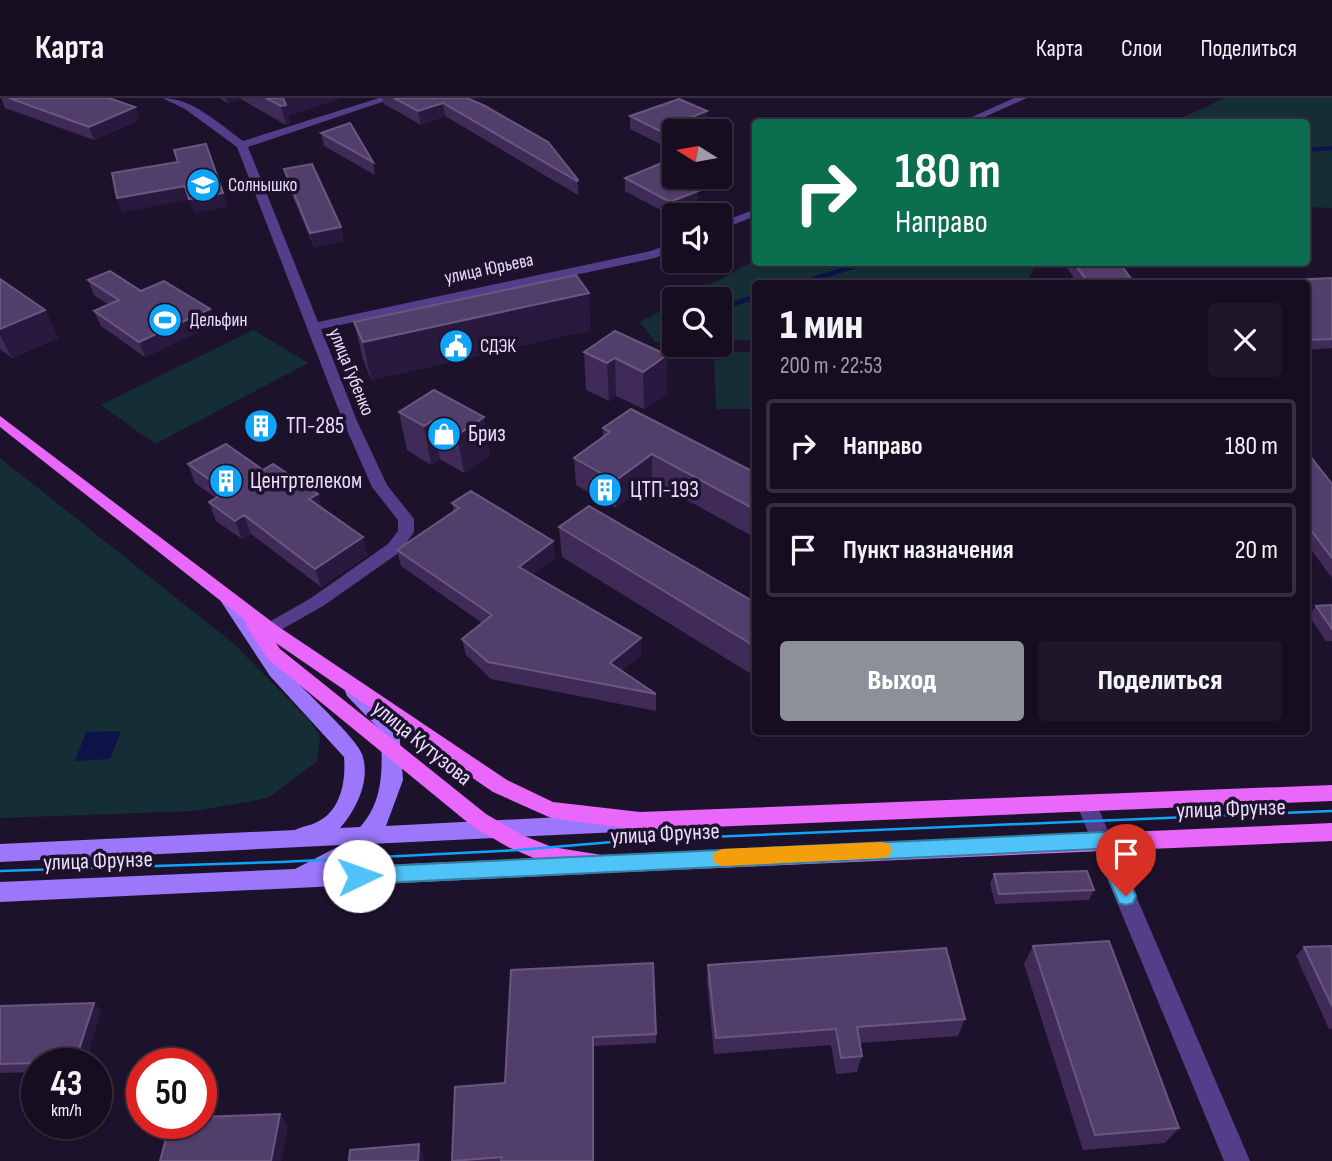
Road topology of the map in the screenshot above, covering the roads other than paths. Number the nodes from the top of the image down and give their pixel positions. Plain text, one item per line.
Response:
1 (167, 98) edge
2 (389, 98) edge
3 (1022, 98) edge
4 (972, 119) edge
5 (242, 145) junction
6 (752, 214) edge
7 (732, 222) edge
8 (662, 251) edge
9 (311, 327) junction
10 (0, 420) edge
11 (237, 605) junction
12 (270, 630) junction
13 (346, 683) junction
14 (392, 751) junction
15 (458, 756) joint
16 (1332, 793) edge
17 (1086, 803) junction
18 (640, 821) junction
19 (496, 830) junction
20 (1332, 832) edge
21 (365, 837) junction
22 (1102, 840) junction
23 (271, 842) junction
24 (0, 853) edge
25 (602, 864) junction
26 (279, 880) junction
27 (0, 892) edge
28 (1237, 1161) edge

1 - 5 street
2 - 5 street
3 - 4 street
5 - 9 street, улица Губенко
6 - 7 street
8 - 9 street, улица Юрьева
9 - 12 street, улица Губенко
10 - 11 main road, улица Кутузова
11 - 12 main road, улица Кутузова
11 - 14 main road, улица Кутузова
11 - 23 main road
12 - 13 main road, улица Кутузова
13 - 14 main road
13 - 15 main road, улица Кутузова
14 - 19 main road, улица Кутузова
14 - 21 main road
15 - 18 main road, улица Фрунзе
16 - 17 main road, улица Фрунзе
17 - 18 main road, улица Фрунзе
17 - 22 street
18 - 19 main road, улица Фрунзе
19 - 21 main road, улица Фрунзе
19 - 25 main road, улица Кутузова
20 - 22 main road, улица Фрунзе
21 - 23 main road, улица Фрунзе
21 - 26 main road
22 - 25 main road, улица Фрунзе
22 - 28 street
23 - 24 main road, улица Фрунзе
25 - 26 main road, улица Фрунзе
26 - 27 main road, улица Фрунзе

